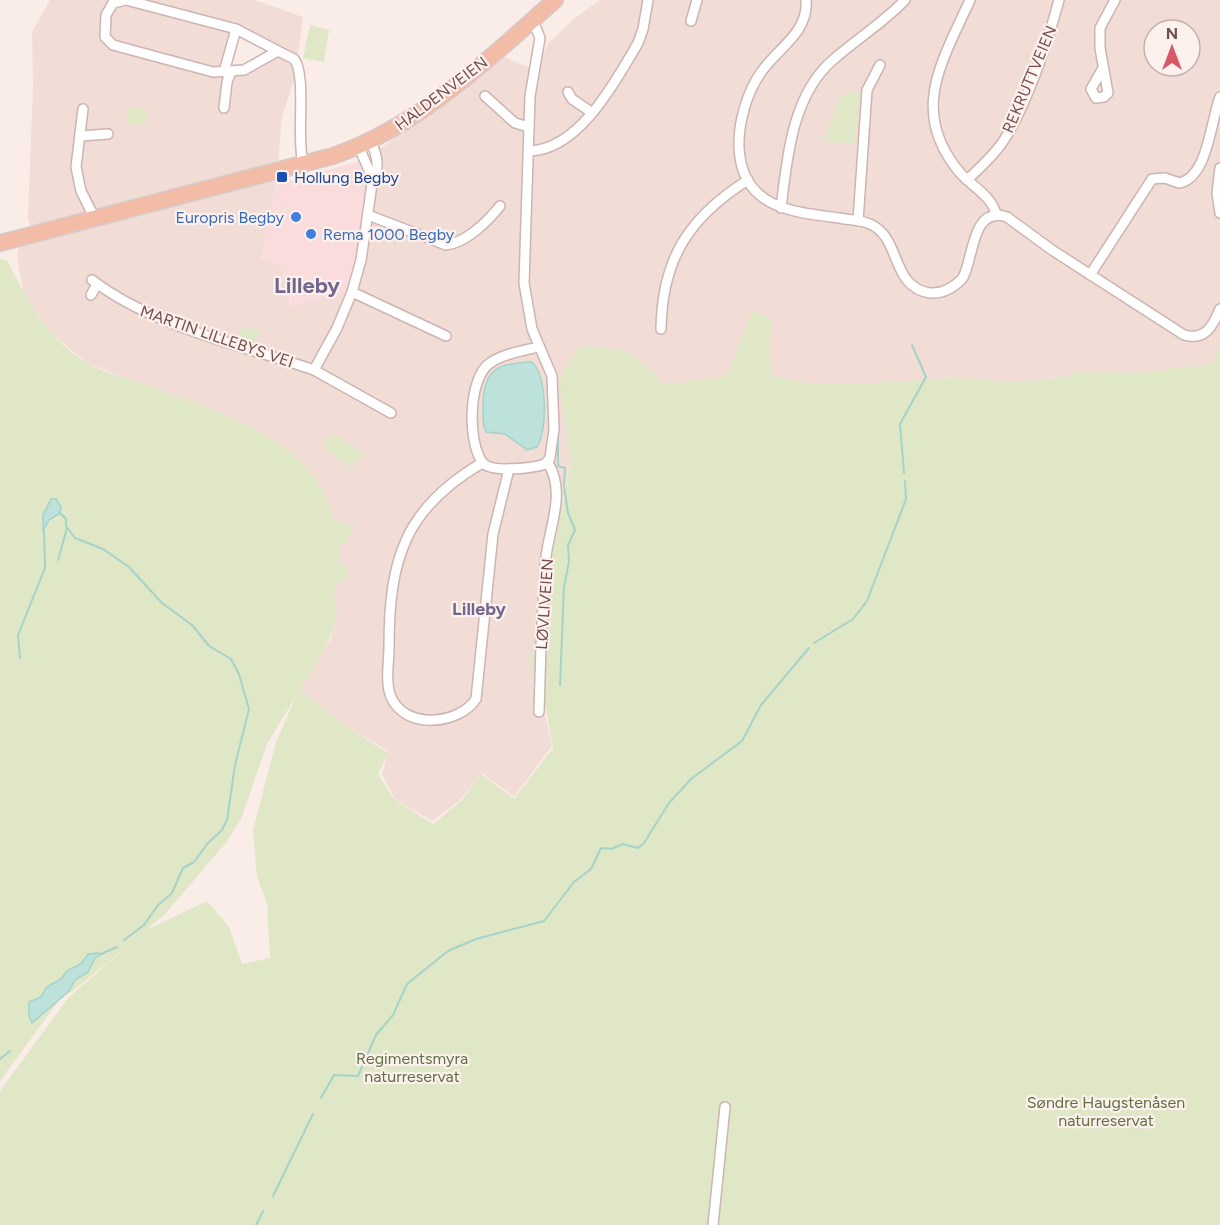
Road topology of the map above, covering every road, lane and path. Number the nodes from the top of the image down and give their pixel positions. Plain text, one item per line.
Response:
1 (555, 0) edge
2 (648, 0) edge
3 (697, 0) edge
4 (806, 0) edge
5 (905, 0) edge
6 (970, 0) edge
7 (1059, 0) edge
8 (1115, 0) edge
9 (691, 21) dead end
10 (530, 23) junction
11 (236, 29) junction
12 (278, 51) junction
13 (880, 65) dead end
14 (1103, 68) dead end
15 (227, 72) junction
16 (568, 92) dead end
17 (485, 96) dead end
18 (1220, 97) edge
19 (224, 108) dead end
20 (83, 109) dead end
21 (591, 112) junction
22 (529, 127) junction
23 (108, 134) dead end
24 (80, 136) junction
25 (365, 144) junction
26 (529, 152) junction
27 (303, 164) junction
28 (1220, 168) edge
29 (748, 180) junction
30 (967, 180) junction
31 (500, 206) dead end
32 (780, 208) junction
33 (1220, 213) edge
34 (368, 215) junction
35 (996, 215) junction
36 (95, 219) junction
37 (858, 221) junction
38 (0, 243) edge
39 (1090, 275) junction
40 (352, 292) junction
41 (92, 295) dead end
42 (1220, 309) edge
43 (661, 329) dead end
44 (446, 336) dead end
45 (538, 347) junction
46 (314, 370) junction
47 (392, 413) dead end
48 (482, 463) junction
49 (548, 463) junction
50 (508, 469) junction
51 (539, 711) dead end
52 (725, 1107) dead end
53 (713, 1225) edge

1 - 10 main road, HALDENVEIEN
2 - 21 street
3 - 9 street
4 - 29 street
5 - 32 street
6 - 30 street
7 - 30 street, REKRUTTVEIEN
8 - 14 street
10 - 22 street
10 - 25 main road, HALDENVEIEN
11 - 12 street
11 - 15 street
11 - 15 street
12 - 15 street
12 - 27 street
13 - 37 street
15 - 19 street
16 - 21 street
17 - 22 street
18 - 39 street
20 - 24 street
21 - 26 street
22 - 26 street
23 - 24 street
24 - 36 street
25 - 27 main road, HALDENVEIEN
25 - 34 street, MARTIN LILLEBYS VEI
26 - 45 street
27 - 36 main road, HALDENVEIEN
28 - 33 street
29 - 32 street
29 - 43 street
30 - 35 street
31 - 34 street
32 - 37 street
34 - 40 street, MARTIN LILLEBYS VEI
35 - 37 street
35 - 39 street
36 - 38 main road, HALDENVEIEN
39 - 42 street
40 - 44 street
40 - 46 street, MARTIN LILLEBYS VEI
41 - 46 street, MARTIN LILLEBYS VEI
45 - 48 street
45 - 49 street
46 - 47 street, MARTIN LILLEBYS VEI
48 - 50 street
48 - 50 street
49 - 50 street
49 - 51 street, LØVLIVEIEN
52 - 53 street

